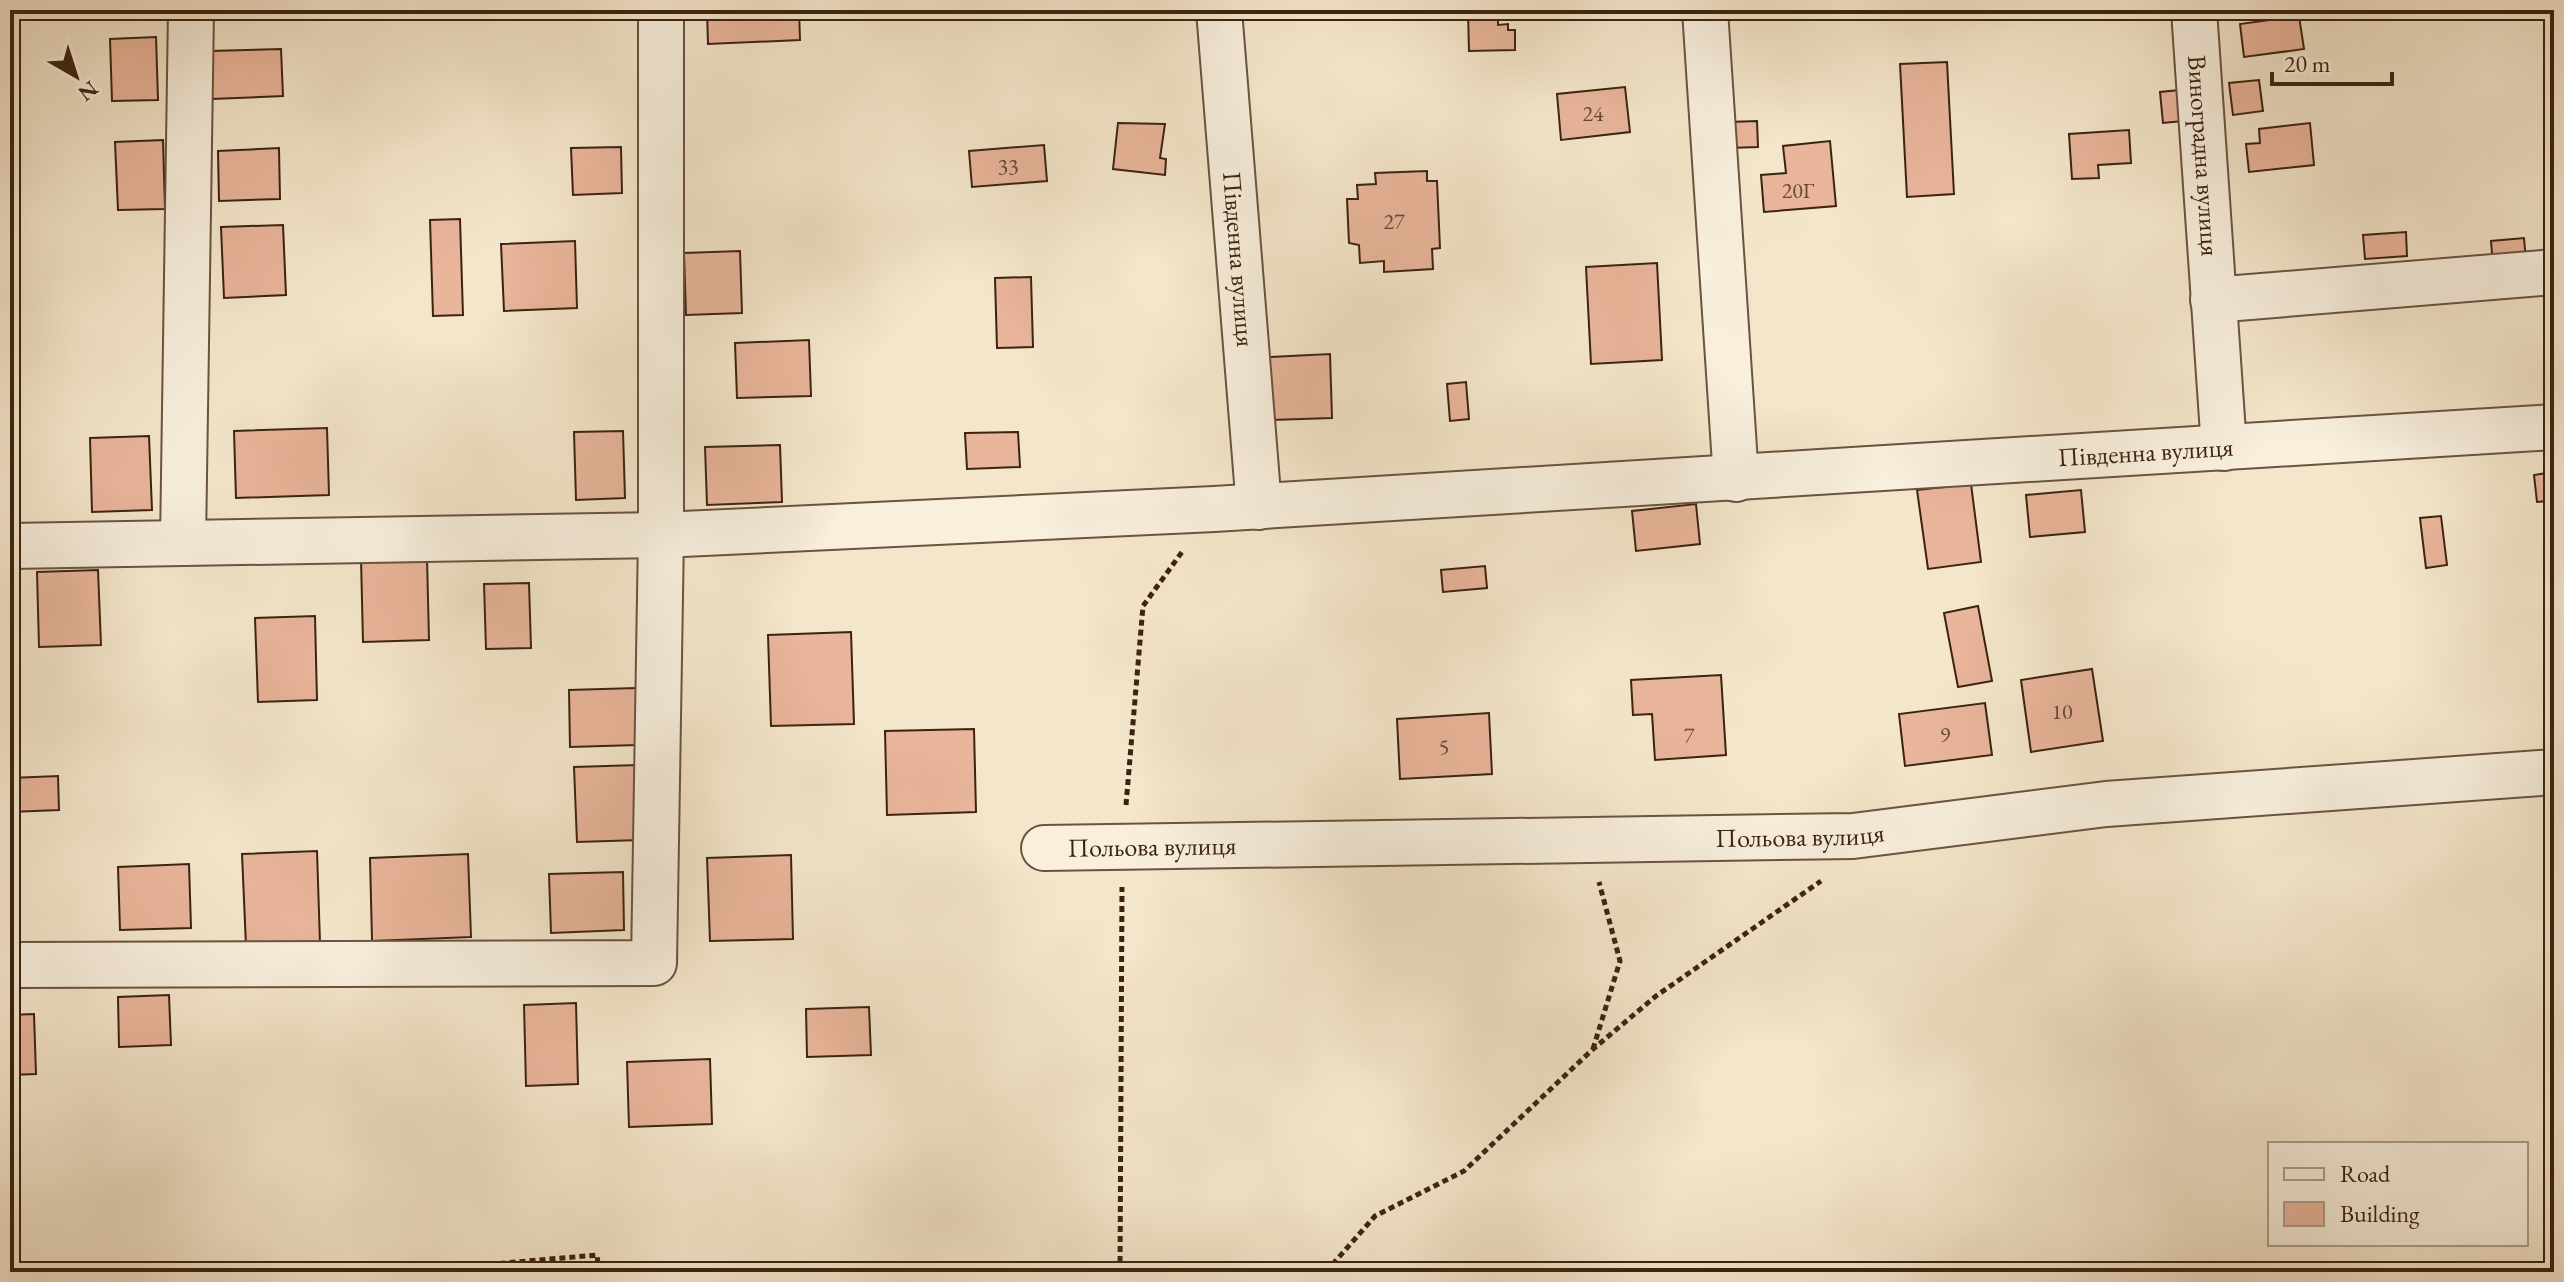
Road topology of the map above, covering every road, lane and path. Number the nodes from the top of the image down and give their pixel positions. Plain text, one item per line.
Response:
1 (191, 10) edge
2 (661, 10) edge
3 (1219, 10) edge
4 (1705, 10) edge
5 (2194, 10) edge
6 (2554, 272) edge
7 (2213, 300) junction
8 (2554, 427) edge
9 (2224, 448) junction
10 (1736, 479) junction
11 (1259, 507) junction
12 (661, 535) junction
13 (183, 543) junction
14 (10, 546) edge
15 (2554, 772) edge
16 (1589, 842) junction
17 (1044, 848) dead end
18 (1823, 879) dead end
19 (10, 965) edge
20 (1592, 1050) junction
21 (400, 1272) edge
22 (599, 1272) edge
23 (1326, 1272) edge

1 - 13 street
2 - 12 street
3 - 11 street, Південна вулиця
4 - 10 street
5 - 7 street, Виноградна вулиця
6 - 7 street
7 - 9 street, Виноградна вулиця
8 - 9 street, Південна вулиця
9 - 10 street, Південна вулиця
10 - 11 street, Південна вулиця
11 - 12 street, Південна вулиця
12 - 13 street, Південна вулиця
12 - 19 street
13 - 14 street, Південна вулиця
15 - 16 street, Польова вулиця
16 - 17 street, Польова вулиця
16 - 20 path
18 - 20 path
20 - 23 path
21 - 22 path

